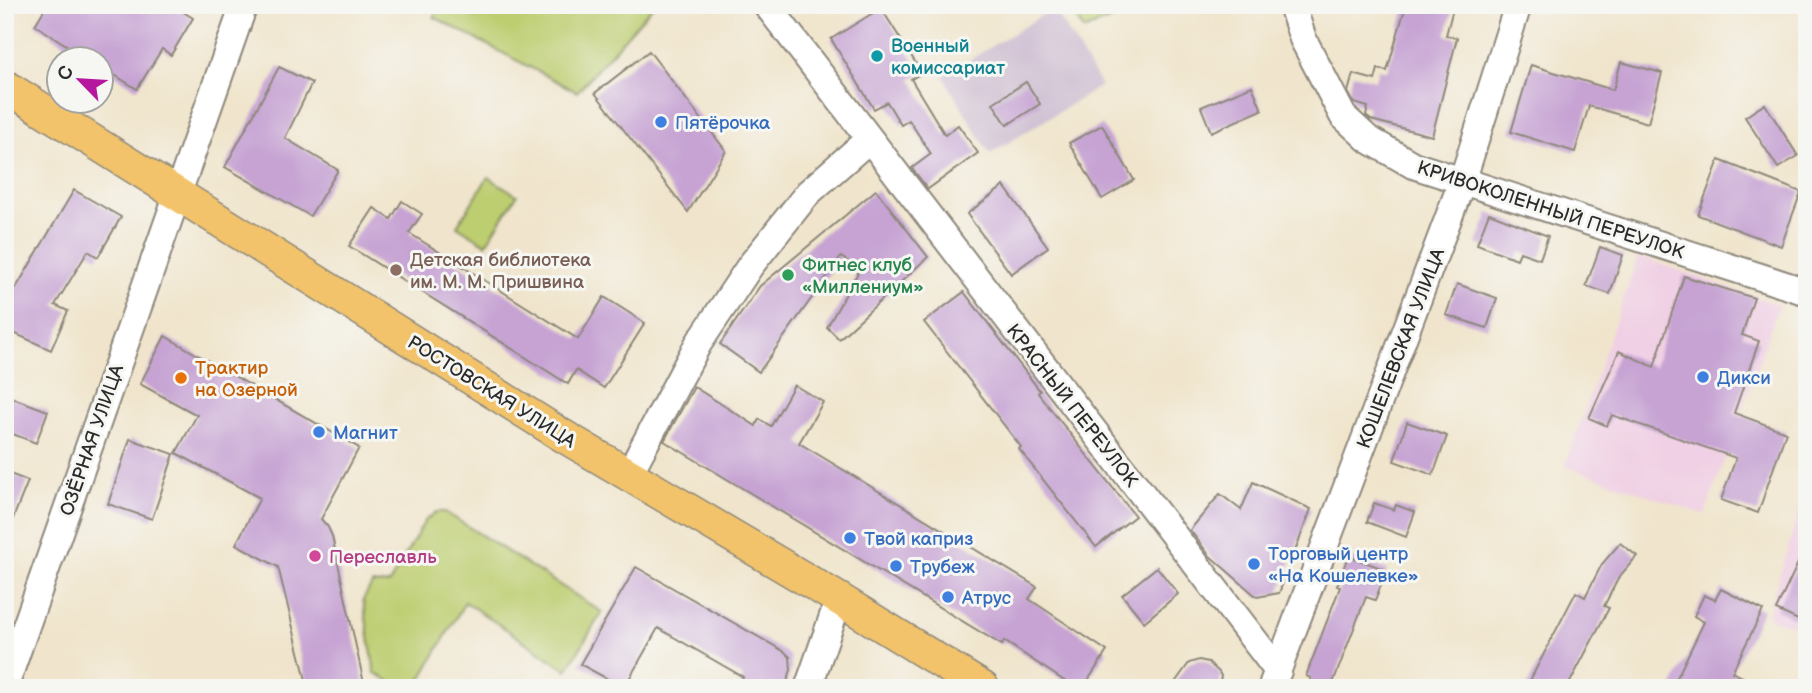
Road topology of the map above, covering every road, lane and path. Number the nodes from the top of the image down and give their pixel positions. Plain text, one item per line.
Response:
1 (244, 5) edge
2 (767, 5) edge
3 (1292, 5) edge
4 (1518, 5) edge
5 (5, 86) edge
6 (869, 140) junction
7 (1462, 182) junction
8 (177, 194) junction
9 (1807, 292) edge
10 (629, 474) junction
11 (839, 599) junction
12 (12, 643) edge
13 (1274, 679) edge
14 (5, 686) edge
15 (808, 688) edge
16 (983, 688) edge

1 - 8 street, ОЗЁРНАЯ УЛИЦА
2 - 6 street, КРАСНЫЙ ПЕРЕУЛОК
3 - 7 street, КРИВОКОЛЕННЫЙ ПЕРЕУЛОК
4 - 7 street, КОШЕЛЕВСКАЯ УЛИЦА
5 - 8 main road, РОСТОВСКАЯ УЛИЦА
6 - 10 street
6 - 13 street, КРАСНЫЙ ПЕРЕУЛОК
7 - 9 street, КРИВОКОЛЕННЫЙ ПЕРЕУЛОК
7 - 13 street, КОШЕЛЕВСКАЯ УЛИЦА
8 - 10 main road, РОСТОВСКАЯ УЛИЦА
8 - 12 street, ОЗЁРНАЯ УЛИЦА
10 - 11 main road, РОСТОВСКАЯ УЛИЦА
11 - 15 street
11 - 16 main road, РОСТОВСКАЯ УЛИЦА
12 - 14 street, ОЗЁРНАЯ УЛИЦА

